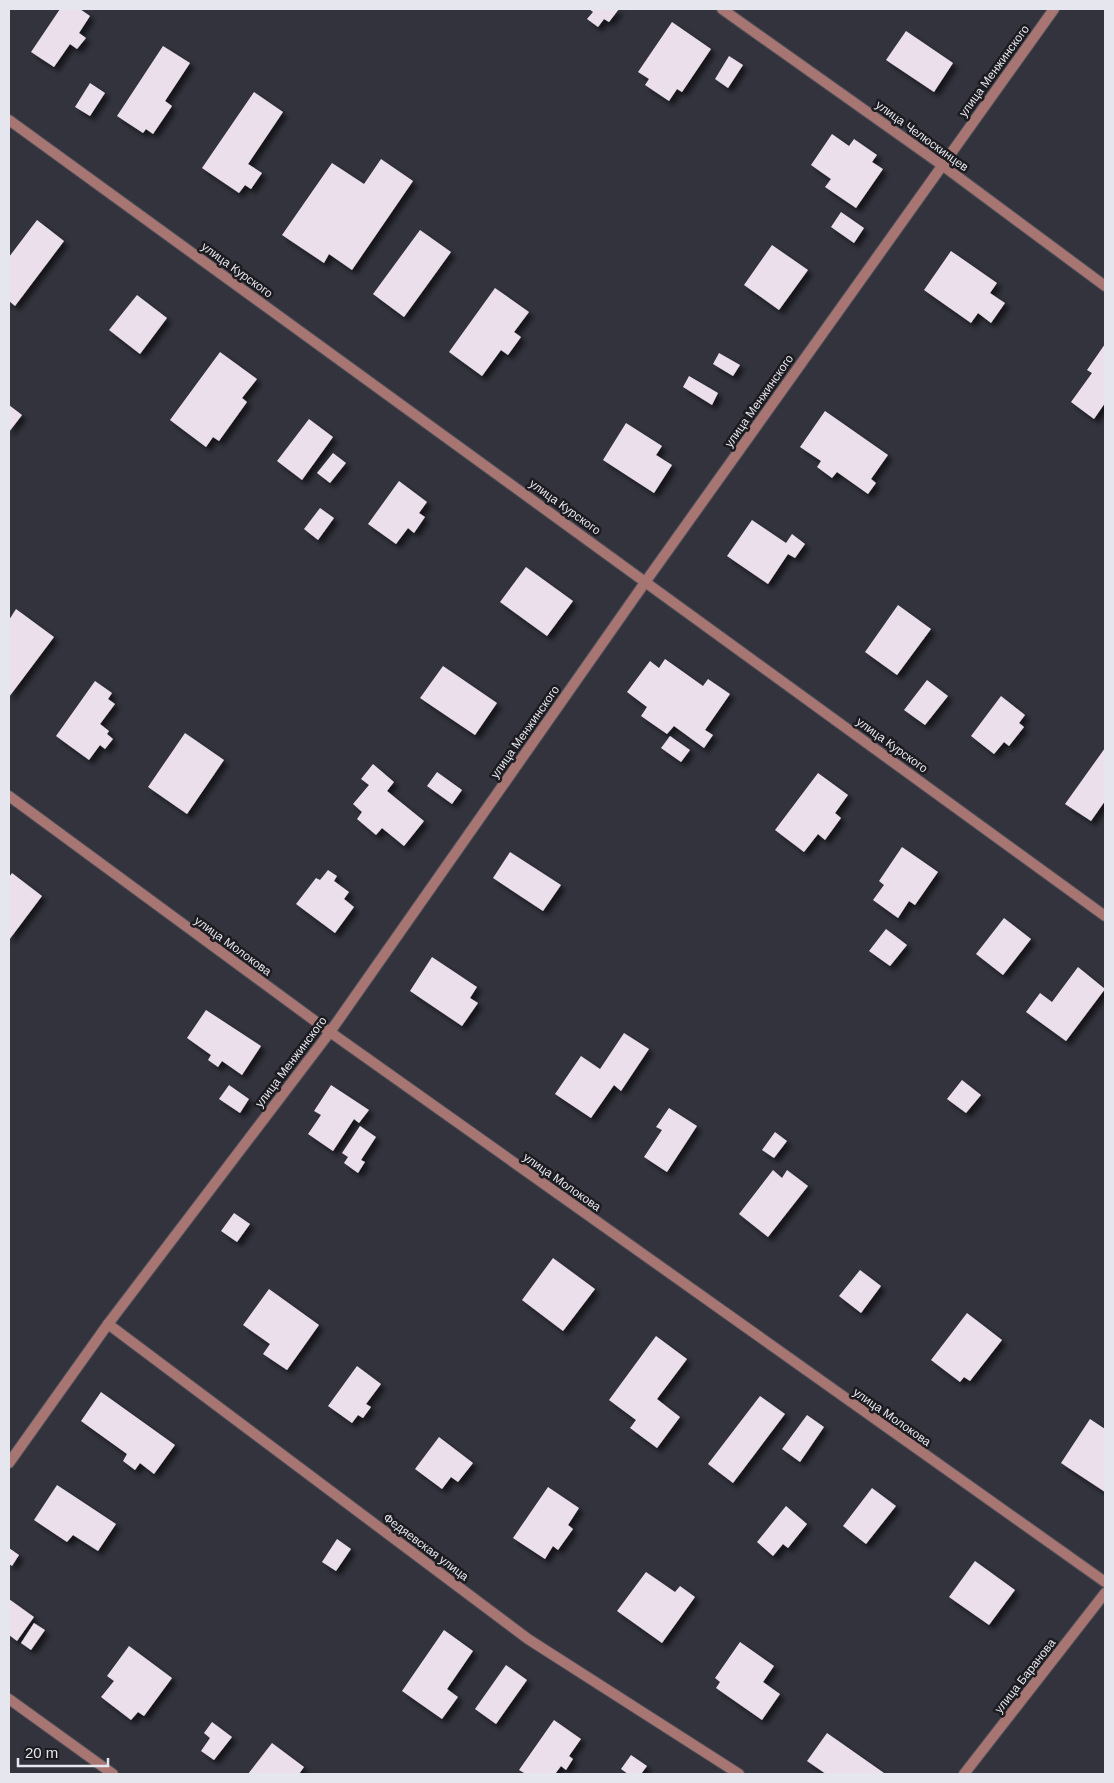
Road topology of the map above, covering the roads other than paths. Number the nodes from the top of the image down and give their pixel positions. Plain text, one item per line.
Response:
1 (722, 9) edge
2 (1054, 9) edge
3 (9, 120) edge
4 (942, 164) junction
5 (1105, 286) edge
6 (646, 582) junction
7 (9, 796) edge
8 (1105, 916) edge
9 (330, 1032) junction
10 (108, 1324) junction
11 (9, 1462) edge
12 (1105, 1582) edge
13 (1105, 1593) edge
14 (9, 1699) edge
15 (114, 1774) edge
16 (739, 1774) edge
17 (964, 1774) edge

1 - 4 street, улица Челюскинцев
2 - 4 street, улица Менжинского
3 - 6 street, улица Курского
4 - 5 street, улица Челюскинцев
4 - 6 street, улица Менжинского
6 - 8 street, улица Курского
6 - 9 street, улица Менжинского
7 - 9 street, улица Молокова
9 - 10 street, улица Менжинского
9 - 12 street, улица Молокова
10 - 11 street, улица Менжинского
10 - 16 street, Федяевская улица
13 - 17 street, улица Баранова
14 - 15 street

